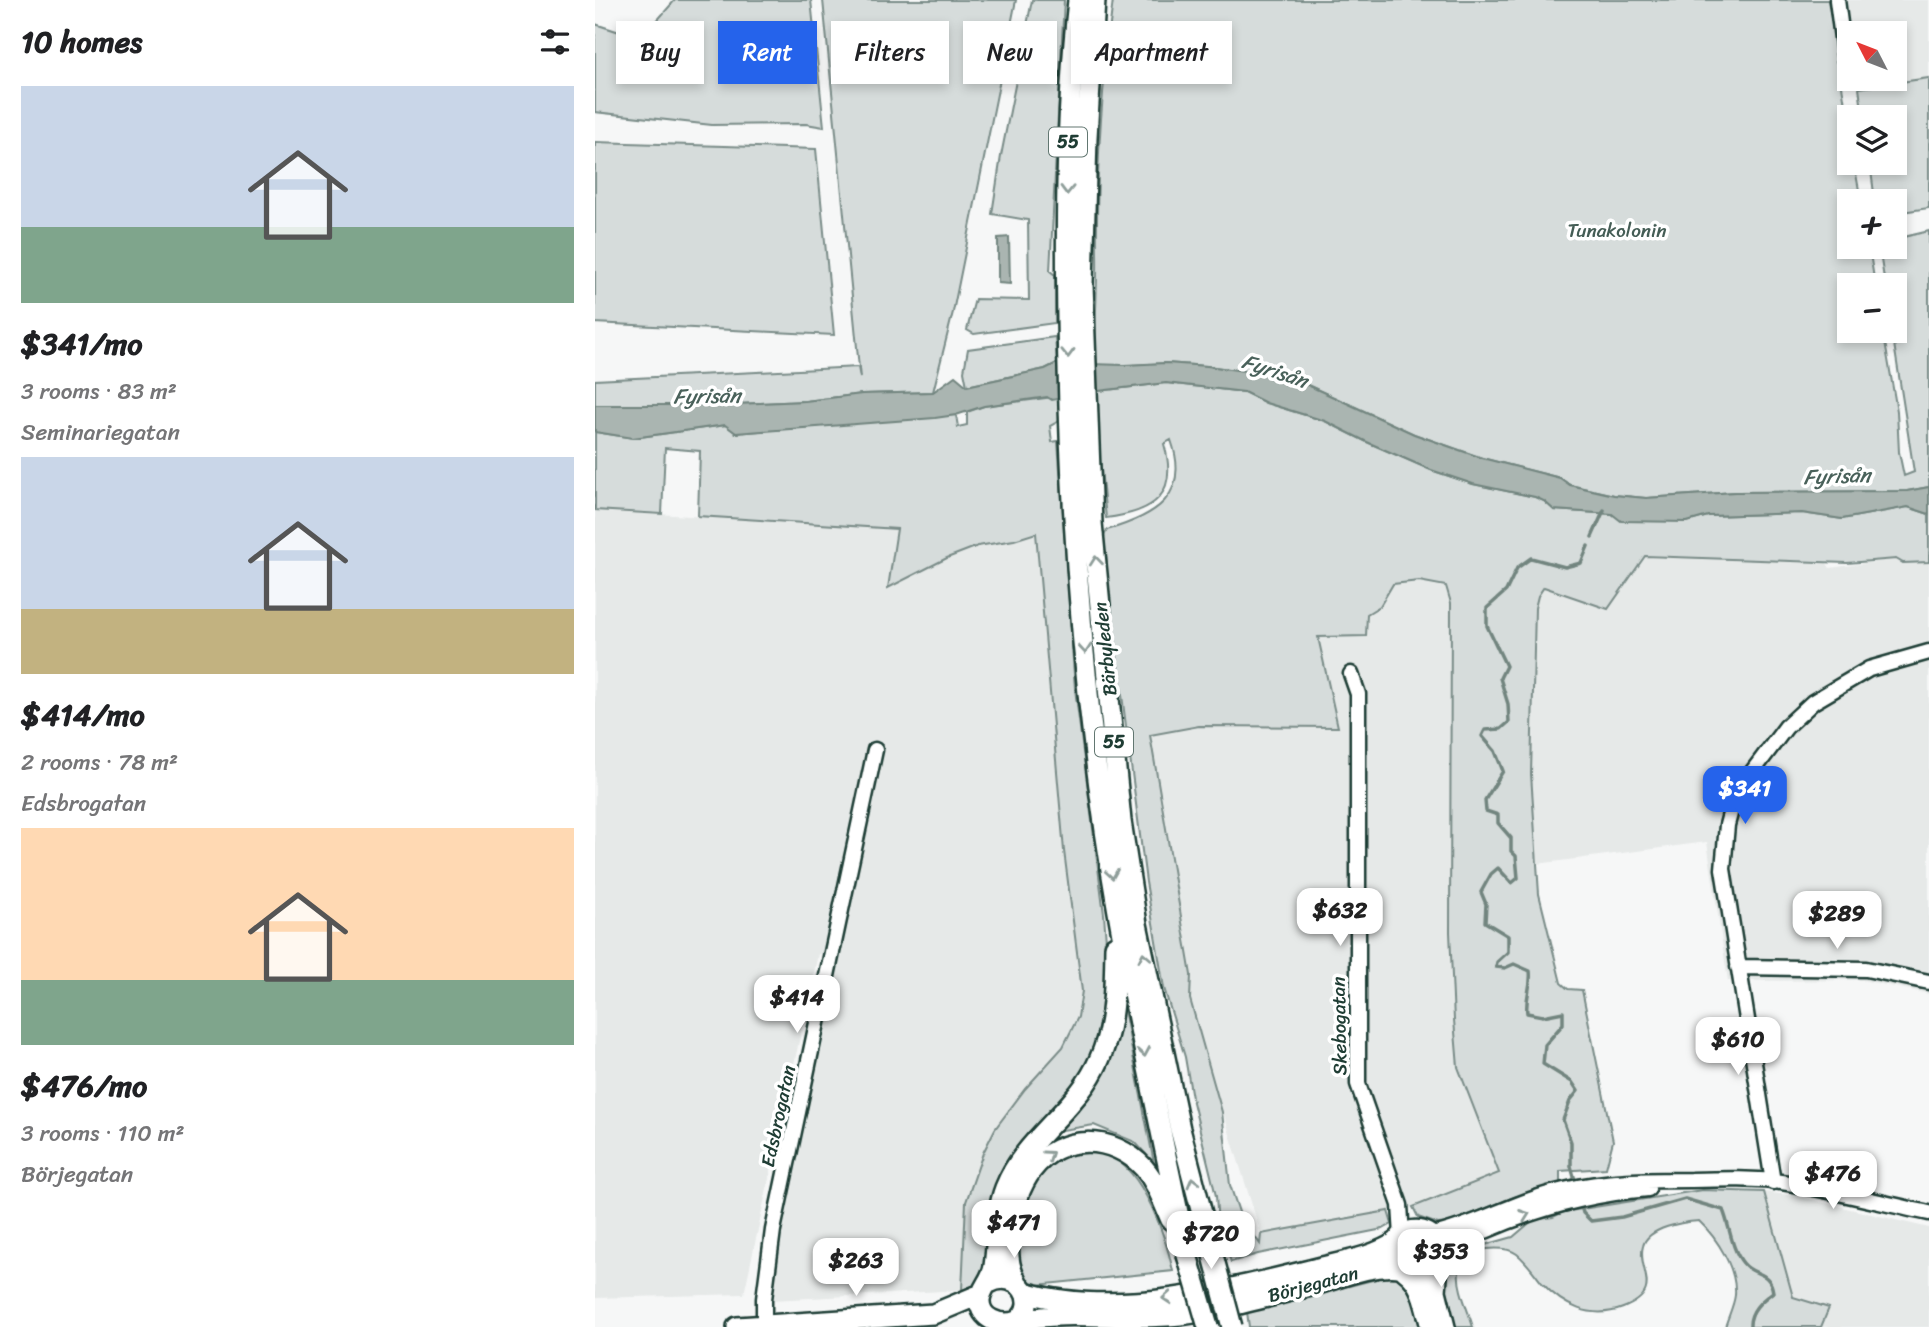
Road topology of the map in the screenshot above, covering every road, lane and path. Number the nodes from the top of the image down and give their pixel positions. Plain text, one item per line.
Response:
1 (1078, 0) edge
2 (1095, 0) edge
3 (1837, 0) edge
4 (1841, 21) edge
5 (1075, 285) junction
6 (1079, 458) junction
7 (1929, 652) edge
8 (1351, 674) dead end
9 (875, 750) dead end
10 (1118, 912) junction
11 (1738, 967) junction
12 (1929, 982) edge
13 (1773, 1182) junction
14 (1566, 1196) junction
15 (1400, 1205) junction
16 (1929, 1213) edge
17 (1428, 1233) junction
18 (1400, 1239) junction
19 (1187, 1255) junction
20 (1440, 1259) junction
21 (1405, 1270) junction
22 (1021, 1287) junction
23 (985, 1289) junction
24 (1003, 1323) edge
25 (764, 1326) edge
26 (737, 1327) edge
27 (916, 1327) edge
28 (1208, 1327) edge
29 (1232, 1327) edge
30 (1431, 1327) edge
31 (1445, 1327) edge

1 -> 5 main road, Bärbyleden / 55
2 - 5 main road, Bärbyleden / 55
3 - 4 street
5 - 6 main road, Bärbyleden / 55
6 -> 10 main road, Bärbyleden / 55
29 -> 6 main road, Bärbyleden / 55, bridge
7 - 11 street
8 - 15 street, Skebogatan
9 - 25 street, Edsbrogatan
10 -> 19 main road, Bärbyleden / 55
10 - 23 main road
11 - 12 street
11 - 13 street
13 - 14 street
13 - 16 street
14 - 17 street
20 -> 14 street
15 - 17 street, Skebogatan
15 - 18 street, Skebogatan
17 - 18 main road
17 - 20 main road
18 - 21 main road
18 -> 22 main road, Börjegatan
22 -> 19 main road
19 - 28 main road, Bärbyleden / 55, bridge
20 - 21 main road
20 - 31 main road
21 - 24 main road, Börjegatan
21 - 30 main road
22 - 23 main road
22 - 24 main road
23 - 24 main road
23 - 25 main road
24 - 27 main road, Börjegatan
25 - 26 main road

